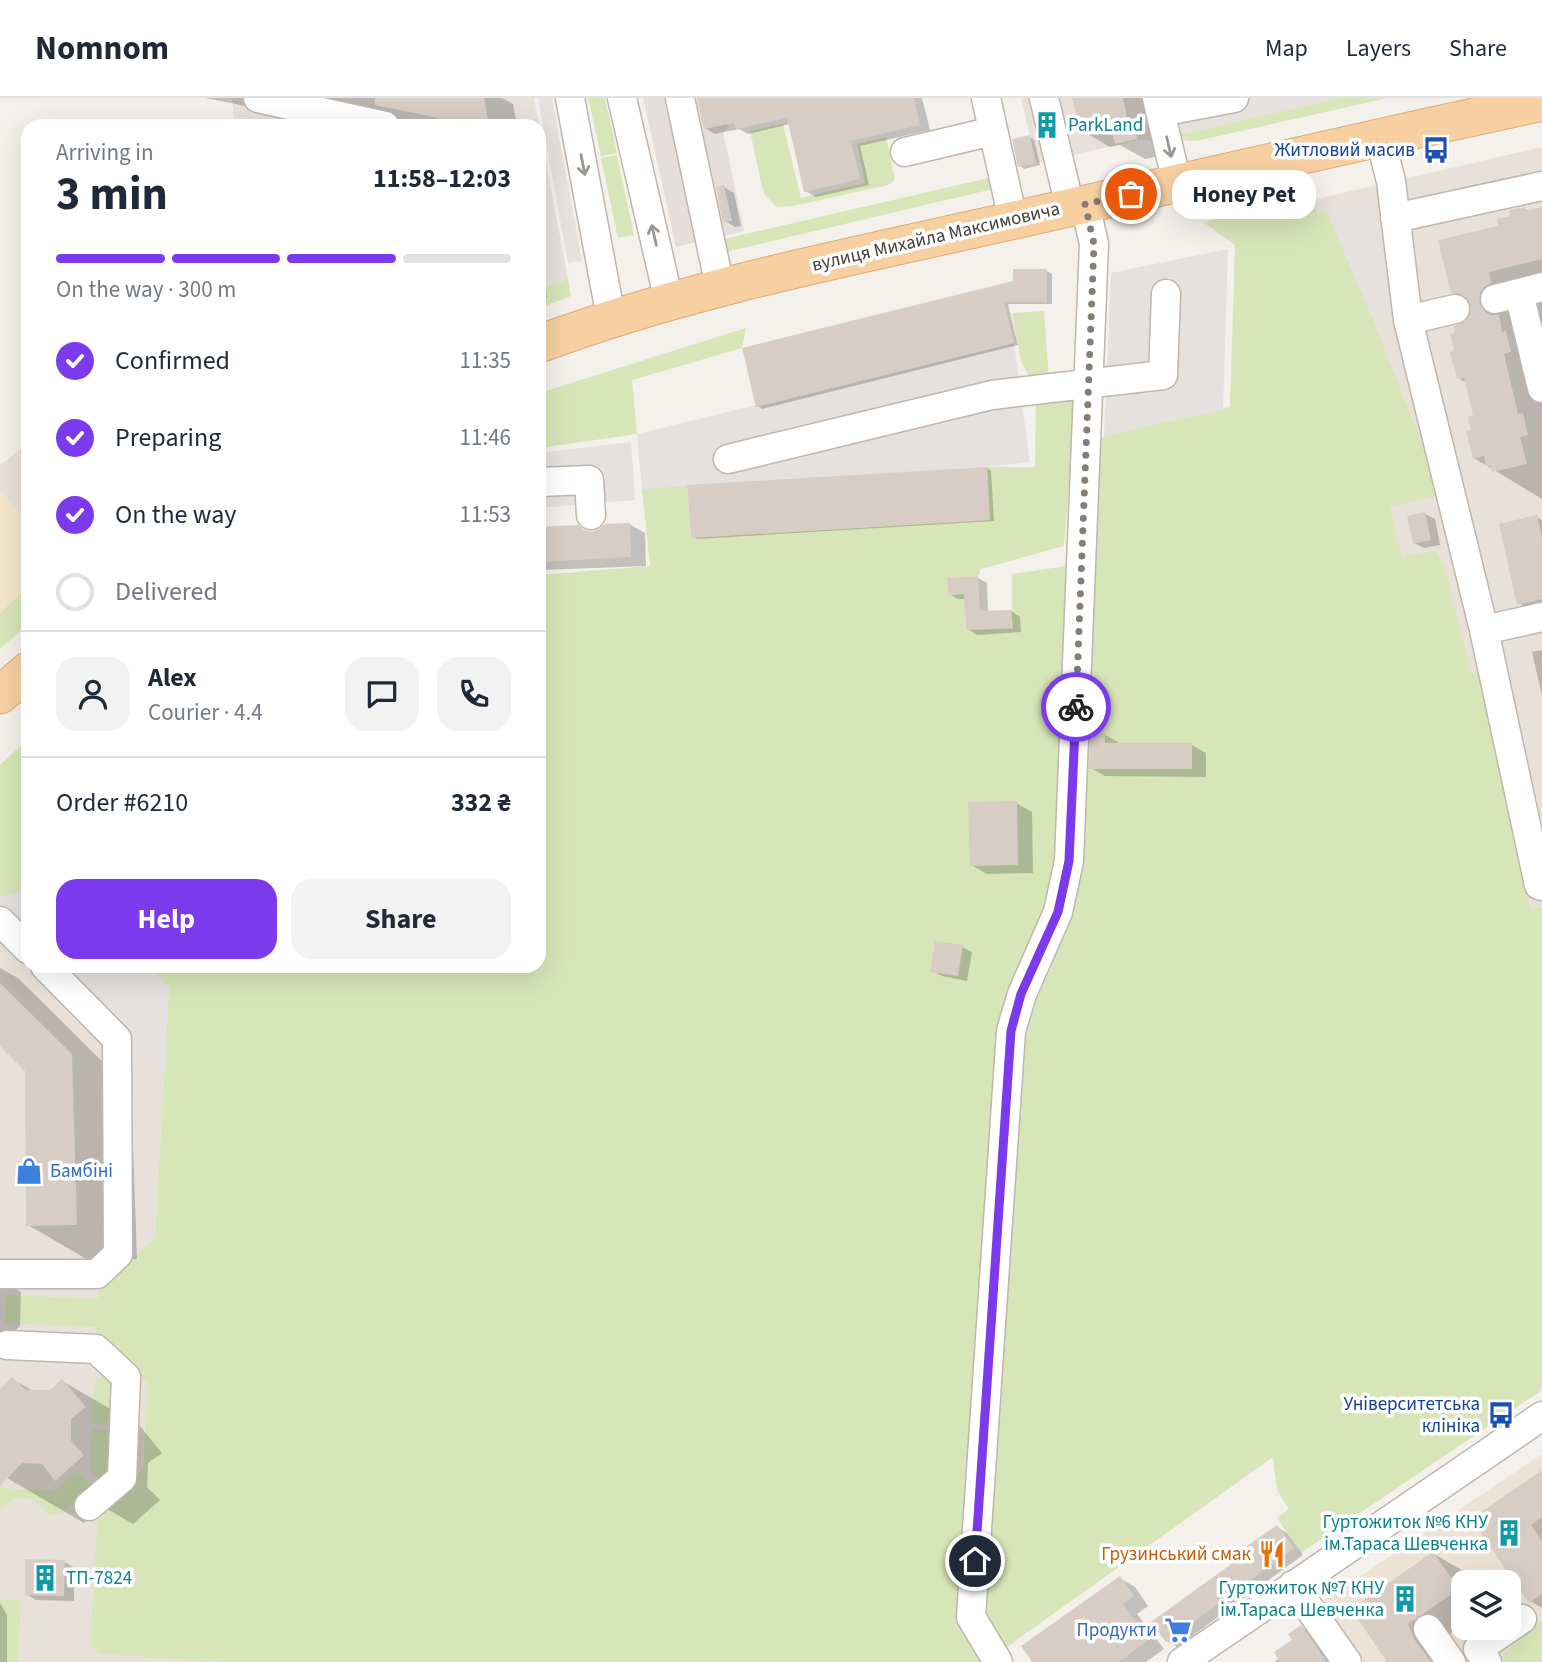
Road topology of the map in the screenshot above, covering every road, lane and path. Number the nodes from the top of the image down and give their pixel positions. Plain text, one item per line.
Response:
1 (258, 98) edge
2 (570, 98) edge
3 (622, 98) edge
4 (680, 98) edge
5 (986, 98) edge
6 (1044, 98) edge
7 (1234, 98) edge
8 (1542, 102) edge
9 (1159, 105) edge
10 (353, 119) edge
11 (993, 131) junction
12 (1380, 138) junction
13 (905, 152) dead end
14 (1177, 183) junction
15 (1542, 186) edge
16 (1077, 205) junction
17 (1395, 218) junction
18 (1013, 220) junction
19 (720, 287) junction
20 (1519, 293) edge
21 (1166, 294) dead end
22 (669, 301) junction
23 (1455, 309) tunnel mouth
24 (611, 318) junction
25 (1408, 320) junction
26 (546, 341) edge
27 (1089, 385) junction
28 (1542, 388) edge
29 (728, 459) dead end
30 (546, 482) edge
31 (591, 515) dead end
32 (1542, 617) edge
33 (1484, 630) junction
34 (21, 677) edge
35 (0, 695) edge
36 (1542, 886) edge
37 (0, 921) edge
38 (21, 942) edge
39 (52, 973) edge
40 (0, 1274) edge
41 (2, 1345) edge
42 (1542, 1416) edge
43 (89, 1506) dead end
44 (1293, 1585) junction
45 (1522, 1619) dead end
46 (1428, 1629) dead end
47 (998, 1662) edge
48 (1182, 1662) edge
49 (1347, 1662) edge
50 (1451, 1662) edge
51 (1487, 1662) edge

1 - 10 street
2 -> 24 street
22 -> 3 street
4 - 19 street
5 - 11 street
6 - 16 street
7 - 9 street
8 - 12 main road, вулиця Михайла Максимовича
9 -> 14 street
11 - 13 street
11 - 18 street
12 - 14 main road, вулиця Михайла Максимовича
12 - 17 street
14 - 16 main road, вулиця Михайла Максимовича
15 - 17 street
16 - 18 main road, вулиця Михайла Максимовича
16 - 27 street
17 - 25 street
18 - 19 main road, вулиця Михайла Максимовича
19 - 22 main road, вулиця Михайла Максимовича
20 - 28 street
21 - 27 street
22 - 24 main road, вулиця Михайла Максимовича
23 - 25 street
24 - 26 main road, вулиця Михайла Максимовича
25 - 33 street
27 - 29 street
27 - 47 street
30 - 31 street
32 - 33 street
33 - 36 street
34 - 35 main road
37 - 38 street
39 - 40 street
41 - 43 street
42 - 44 street
44 - 48 street
44 - 49 street
45 - 51 street
46 - 50 street

